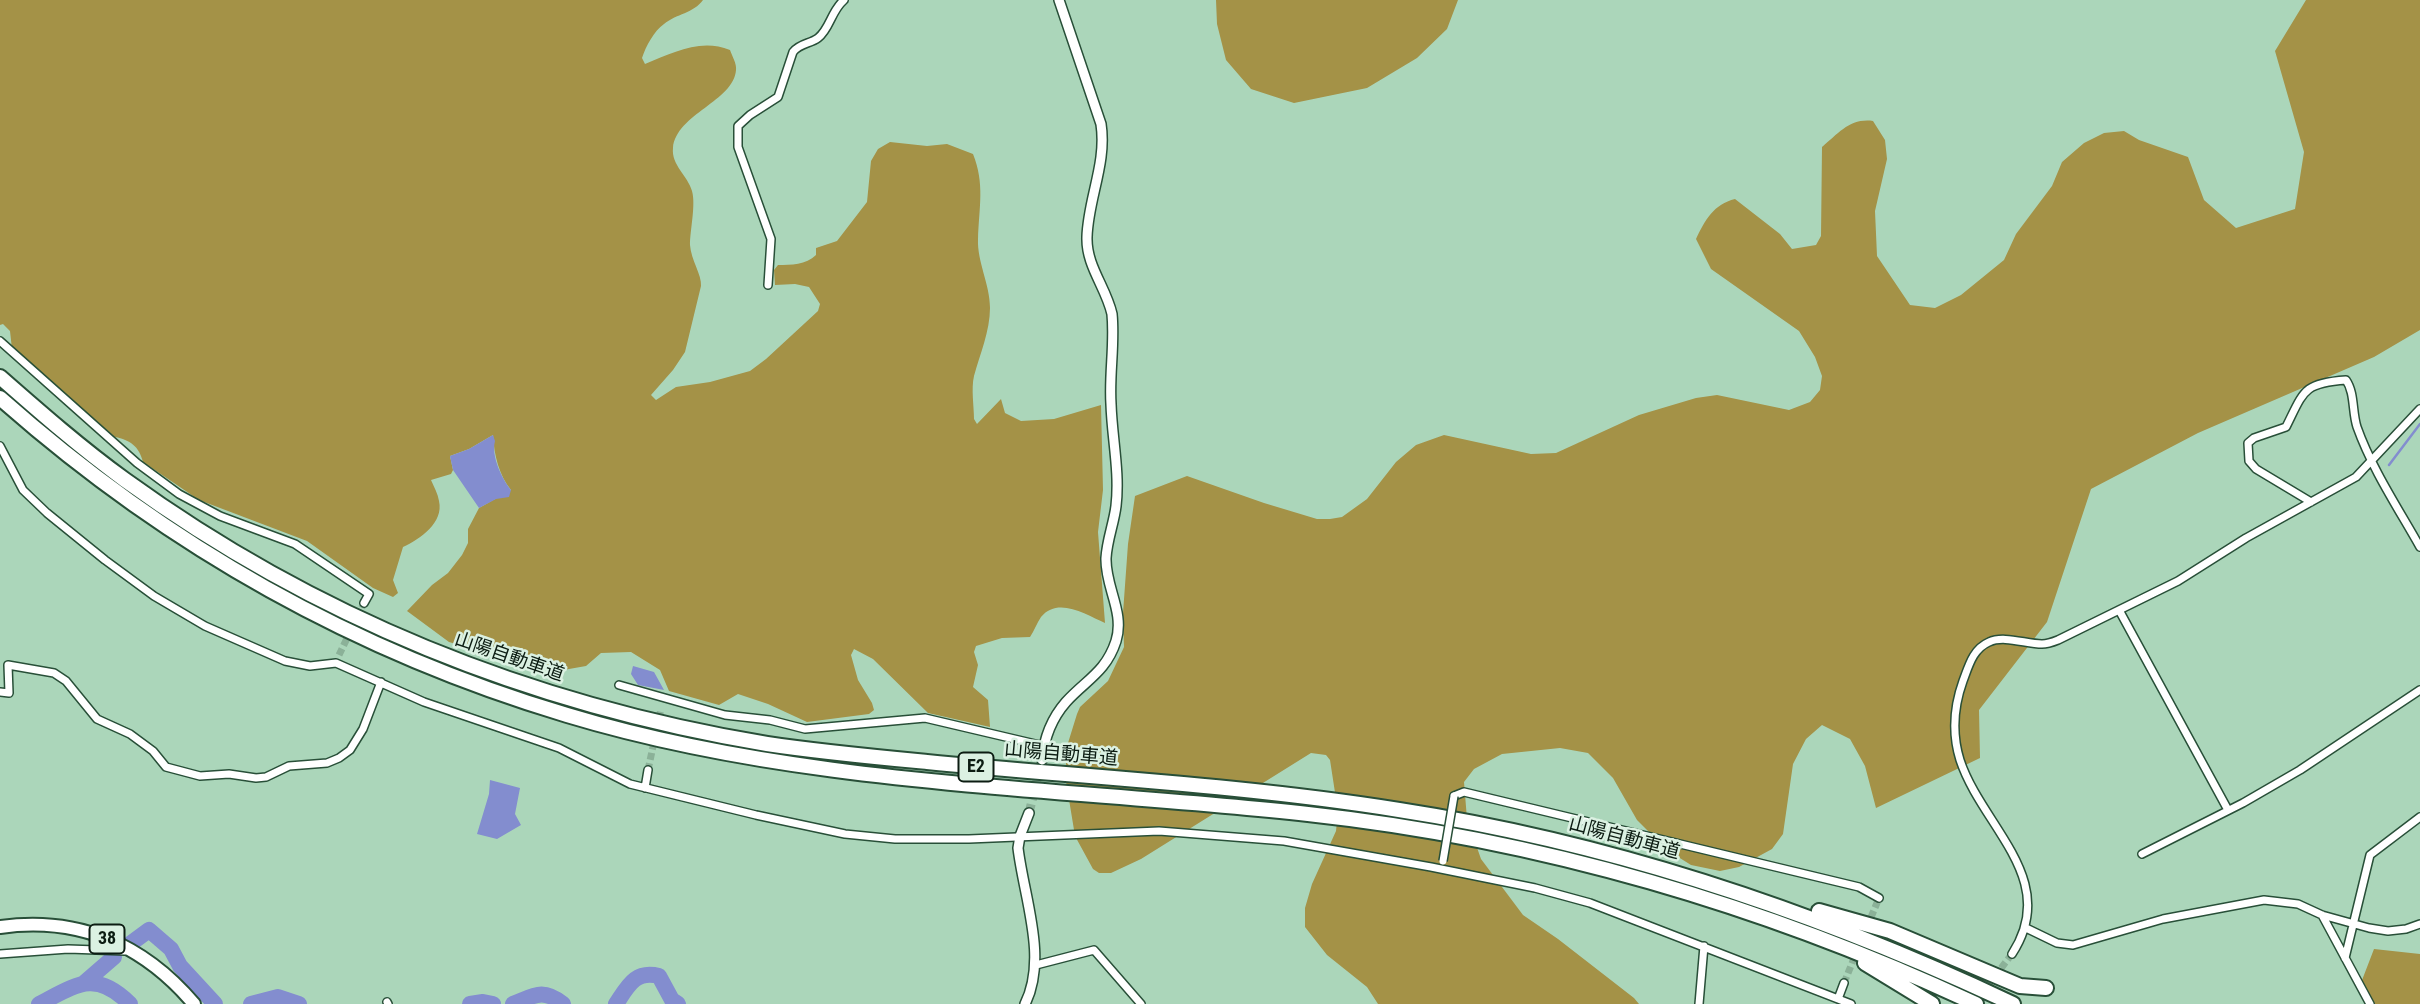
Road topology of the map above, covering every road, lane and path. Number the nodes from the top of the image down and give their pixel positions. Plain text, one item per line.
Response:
1 (844, 0) edge
2 (1059, 0) edge
3 (768, 285) dead end
4 (0, 341) edge
5 (0, 377) edge
6 (0, 398) edge
7 (2420, 409) edge
8 (0, 446) edge
9 (2372, 462) junction
10 (2311, 502) junction
11 (2420, 547) edge
12 (364, 603) dead end
13 (2119, 610) junction
14 (339, 655) tunnel mouth
15 (336, 663) junction
16 (381, 682) junction
17 (619, 685) dead end
18 (2420, 690) edge
19 (0, 692) edge
20 (664, 700) junction
21 (662, 709) tunnel mouth
22 (1044, 746) junction
23 (1042, 760) tunnel mouth
24 (648, 770) tunnel mouth
25 (645, 788) junction
26 (2228, 810) junction
27 (1029, 813) tunnel mouth
28 (2420, 817) edge
29 (1020, 836) junction
30 (2142, 854) dead end
31 (1443, 865) junction
32 (1669, 871) junction
33 (1879, 898) dead end
34 (2322, 915) junction
35 (1758, 916) junction
36 (2353, 924) junction
37 (2420, 924) edge
38 (0, 927) edge
39 (2025, 928) junction
40 (1704, 946) junction
41 (132, 951) junction
42 (0, 954) edge
43 (2012, 954) tunnel mouth
44 (2345, 958) junction
45 (1037, 965) junction
46 (1844, 983) tunnel mouth
47 (2046, 988) dead end
48 (1838, 999) junction
49 (194, 1004) edge
50 (1026, 1004) edge
51 (1141, 1004) edge
52 (1699, 1004) edge
53 (1851, 1004) edge
54 (1932, 1004) edge
55 (1976, 1004) edge
56 (2013, 1004) edge
57 (2370, 1004) edge

1 - 3 street
2 - 22 street
4 - 12 street
5 - 32 highway, 山陽自動車道 / E2
6 - 35 highway, 山陽自動車道 / E2
7 - 9 street
8 - 15 street
9 - 10 street
9 - 10 street
9 - 11 street
10 - 13 street
13 - 26 street
13 - 39 street
14 - 15 street
15 - 16 street
16 - 19 street
16 - 25 street
17 - 20 street
18 - 26 street
20 - 21 street
20 - 22 street
22 - 23 street
24 - 25 street
25 - 29 street
26 - 30 street
27 - 29 street
28 - 36 street
29 - 31 street
29 - 45 street
31 - 33 street, bridge
31 - 40 street
32 - 47 highway
32 - 56 highway, 山陽自動車道 / E2
34 - 36 street
34 - 39 street
34 - 44 street
35 - 54 highway
35 - 55 highway, 山陽自動車道 / E2
36 - 37 street
36 - 44 street
38 - 41 main road, 38
39 - 43 street
40 - 48 street
40 - 52 street
41 - 42 street
41 - 49 main road, 38
44 - 57 street
45 - 50 street
45 - 51 street
46 - 48 street
48 - 53 street

